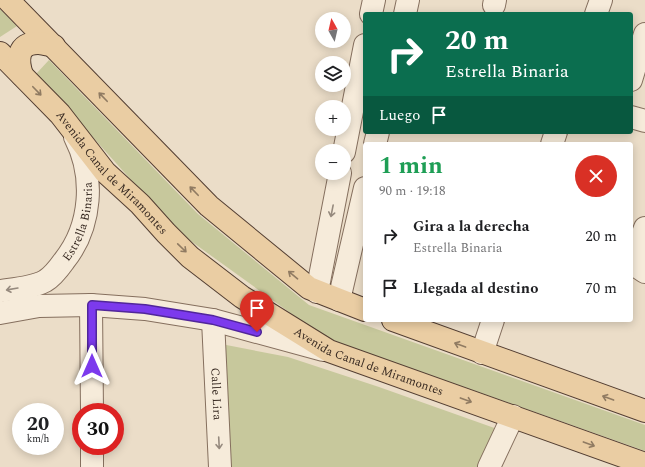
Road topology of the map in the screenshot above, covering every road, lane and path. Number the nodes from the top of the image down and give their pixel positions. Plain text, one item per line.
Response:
1 (8, 0) edge
2 (374, 0) edge
3 (408, 0) edge
4 (601, 0) edge
5 (371, 12) edge
6 (405, 12) edge
7 (597, 12) edge
8 (24, 17) junction
9 (645, 34) edge
10 (54, 46) junction
11 (0, 49) edge
12 (0, 53) edge
13 (363, 55) edge
14 (633, 73) edge
15 (22, 75) junction
16 (60, 114) junction
17 (633, 117) edge
18 (645, 121) edge
19 (346, 144) edge
20 (339, 180) edge
21 (363, 197) edge
22 (645, 228) edge
23 (640, 269) edge
24 (46, 281) junction
25 (0, 291) edge
26 (317, 292) junction
27 (339, 300) junction
28 (92, 305) junction
29 (51, 306) junction
30 (363, 309) edge
31 (0, 313) edge
32 (213, 320) junction
33 (398, 322) edge
34 (492, 322) edge
35 (328, 351) junction
36 (482, 353) junction
37 (92, 403) edge
38 (645, 411) edge
39 (513, 416) junction
40 (92, 455) edge
41 (635, 463) edge
42 (92, 467) edge
43 (220, 467) edge
44 (489, 467) edge

1 - 8 main road
2 - 5 street
3 - 6 street
4 - 7 street
8 - 10 main road
8 - 11 main road
9 - 14 street
10 - 15 main road
26 -> 10 main road
12 - 15 main road, Avenida Canal de Miramontes
13 - 19 street
15 -> 16 main road, Avenida Canal de Miramontes
16 - 24 street, Estrella Binaria
16 -> 35 main road, Avenida Canal de Miramontes
17 - 18 street
20 -> 26 street
21 - 27 street
22 - 23 street
24 -> 25 street
24 - 29 street
26 - 27 main road
27 - 30 main road
28 - 29 street
28 - 32 street
28 - 37 street
29 - 31 street
32 - 35 street
32 -> 43 street, Calle Lira
36 -> 33 main road
34 - 36 street
35 -> 39 main road, Avenida Canal de Miramontes
38 -> 36 main road
39 -> 41 main road, Avenida Canal de Miramontes
39 - 44 street
40 - 42 street

